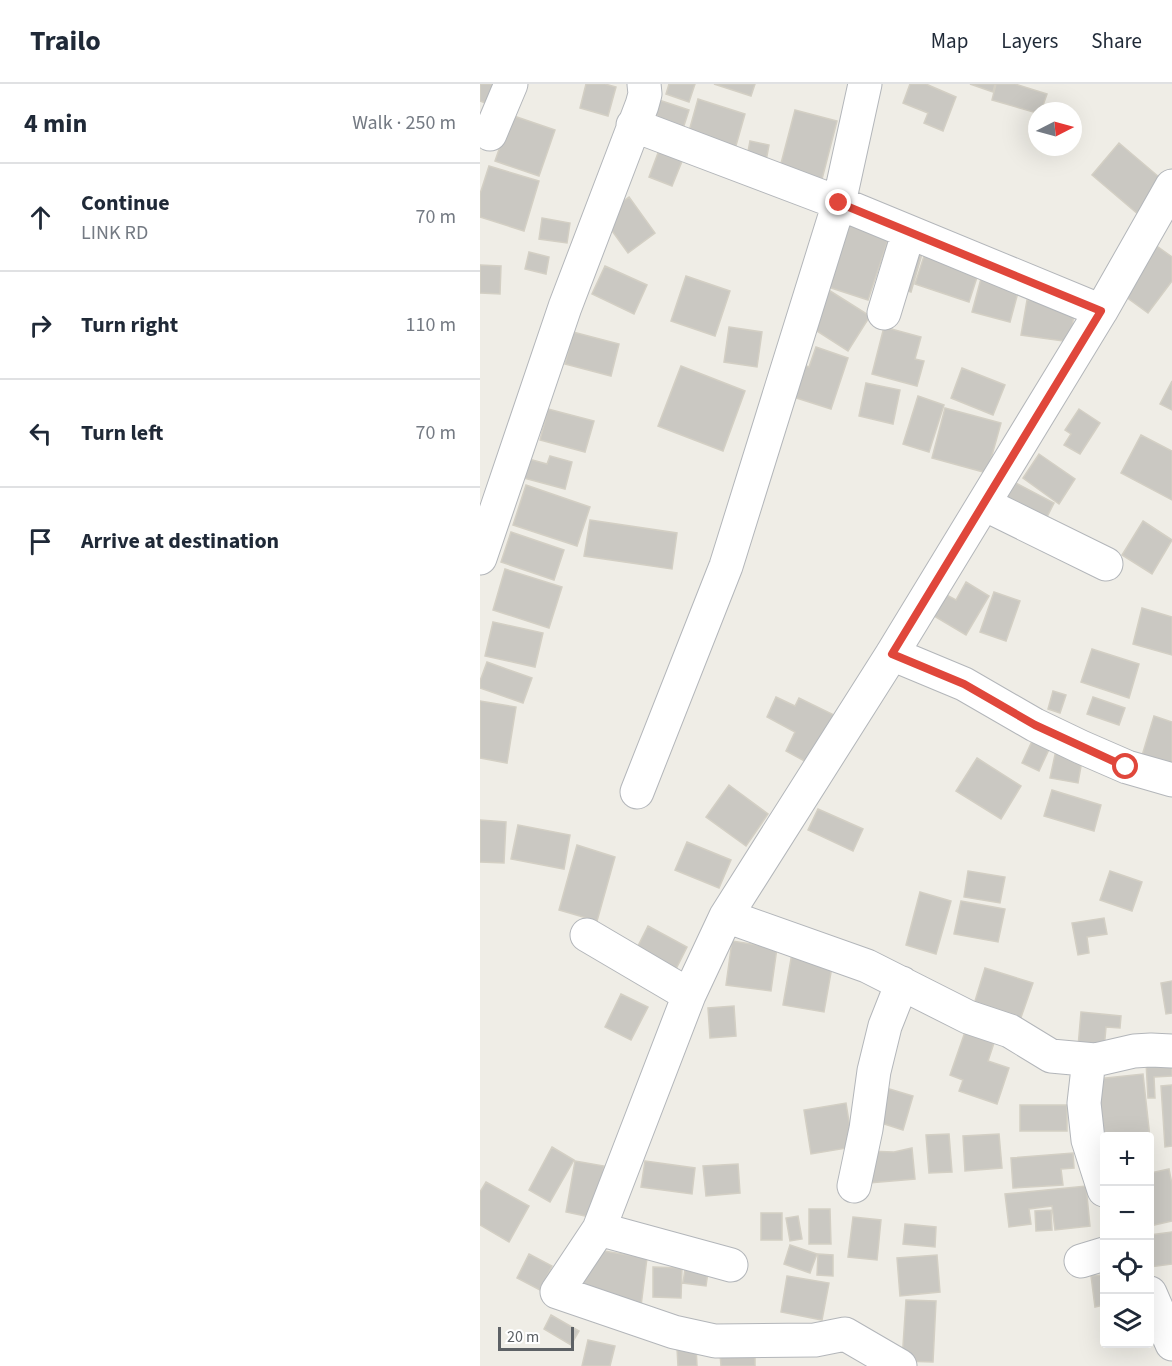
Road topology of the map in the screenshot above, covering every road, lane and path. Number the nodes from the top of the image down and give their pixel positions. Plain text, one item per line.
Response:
1 (511, 84) edge
2 (644, 84) edge
3 (865, 84) edge
4 (633, 125) junction
5 (490, 134) dead end
6 (1172, 186) edge
7 (839, 203) junction
8 (911, 233) junction
9 (1101, 311) junction
10 (884, 312) dead end
11 (984, 504) junction
12 (480, 558) edge
13 (1106, 564) dead end
14 (892, 654) junction
15 (1172, 780) edge
16 (637, 792) dead end
17 (726, 916) junction
18 (587, 935) dead end
19 (902, 983) junction
20 (689, 995) junction
21 (1172, 1051) edge
22 (1095, 1060) junction
23 (854, 1186) dead end
24 (1102, 1186) edge
25 (599, 1229) junction
26 (731, 1265) dead end
27 (1149, 1294) edge
28 (1171, 1340) edge
29 (714, 1354) edge
30 (900, 1366) edge

1 - 5 street
2 - 4 street
3 - 7 street
4 - 7 street
4 - 12 street
6 - 9 street
7 - 8 street
7 - 16 street
8 - 9 street
8 - 10 street
9 - 11 street
11 - 13 street
11 - 14 street
14 - 15 street
14 - 17 street
17 - 19 street
17 - 20 street
18 - 20 street
19 - 22 street
19 - 23 street
20 - 25 street
21 - 22 street
22 - 24 street
25 - 26 street
25 - 29 street
27 - 28 street
29 - 30 street

